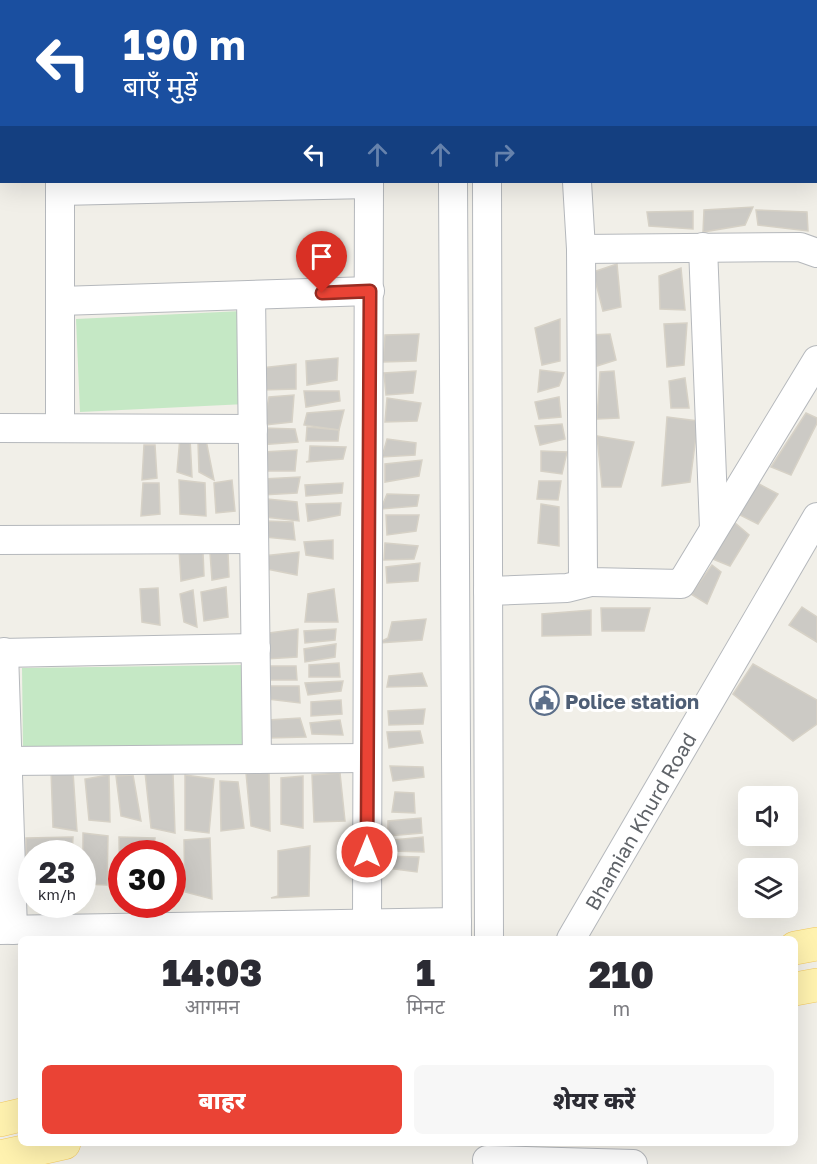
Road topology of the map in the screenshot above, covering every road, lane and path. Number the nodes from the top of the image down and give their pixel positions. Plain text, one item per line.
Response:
1 (369, 183) edge
2 (453, 183) edge
3 (487, 183) edge
4 (577, 183) edge
5 (60, 186) edge
6 (703, 247) junction
7 (581, 249) junction
8 (817, 253) edge
9 (370, 291) junction
10 (251, 295) junction
11 (60, 301) junction
12 (817, 360) edge
13 (0, 428) edge
14 (60, 428) junction
15 (253, 429) junction
16 (817, 517) edge
17 (714, 528) junction
18 (0, 540) edge
19 (254, 540) junction
20 (591, 582) junction
21 (488, 591) junction
22 (256, 648) junction
23 (2, 652) edge
24 (366, 758) junction
25 (257, 759) junction
26 (7, 761) junction
27 (367, 924) junction
28 (6, 930) edge
29 (457, 931) edge
30 (489, 936) edge
31 (573, 936) edge
32 (817, 944) edge
33 (798, 947) edge
34 (817, 985) edge
35 (798, 988) edge
36 (18, 1116) edge
37 (0, 1120) edge
38 (50, 1146) edge
39 (488, 1156) edge
40 (0, 1157) edge
41 (633, 1164) edge

1 - 5 street
1 - 9 street
2 - 29 street
3 - 21 street
4 - 7 street
5 - 11 street
6 - 7 street
6 - 8 street
6 - 17 street
7 - 20 street
9 - 10 street
9 - 24 street
10 - 11 street
10 - 15 street
11 - 14 street
12 - 17 street
13 - 14 street
14 - 15 street
15 - 19 street
16 - 31 street, Bhamian Khurd Road
17 - 20 street
18 - 19 street
19 - 22 street
20 - 21 street
21 - 30 street
22 - 23 street
22 - 25 street
23 - 26 street
24 - 25 street
24 - 27 street
25 - 26 street
26 - 28 street
27 - 28 street
27 - 29 street
32 - 33 main road
34 - 35 main road
36 - 37 main road
38 - 40 main road
39 - 41 street

